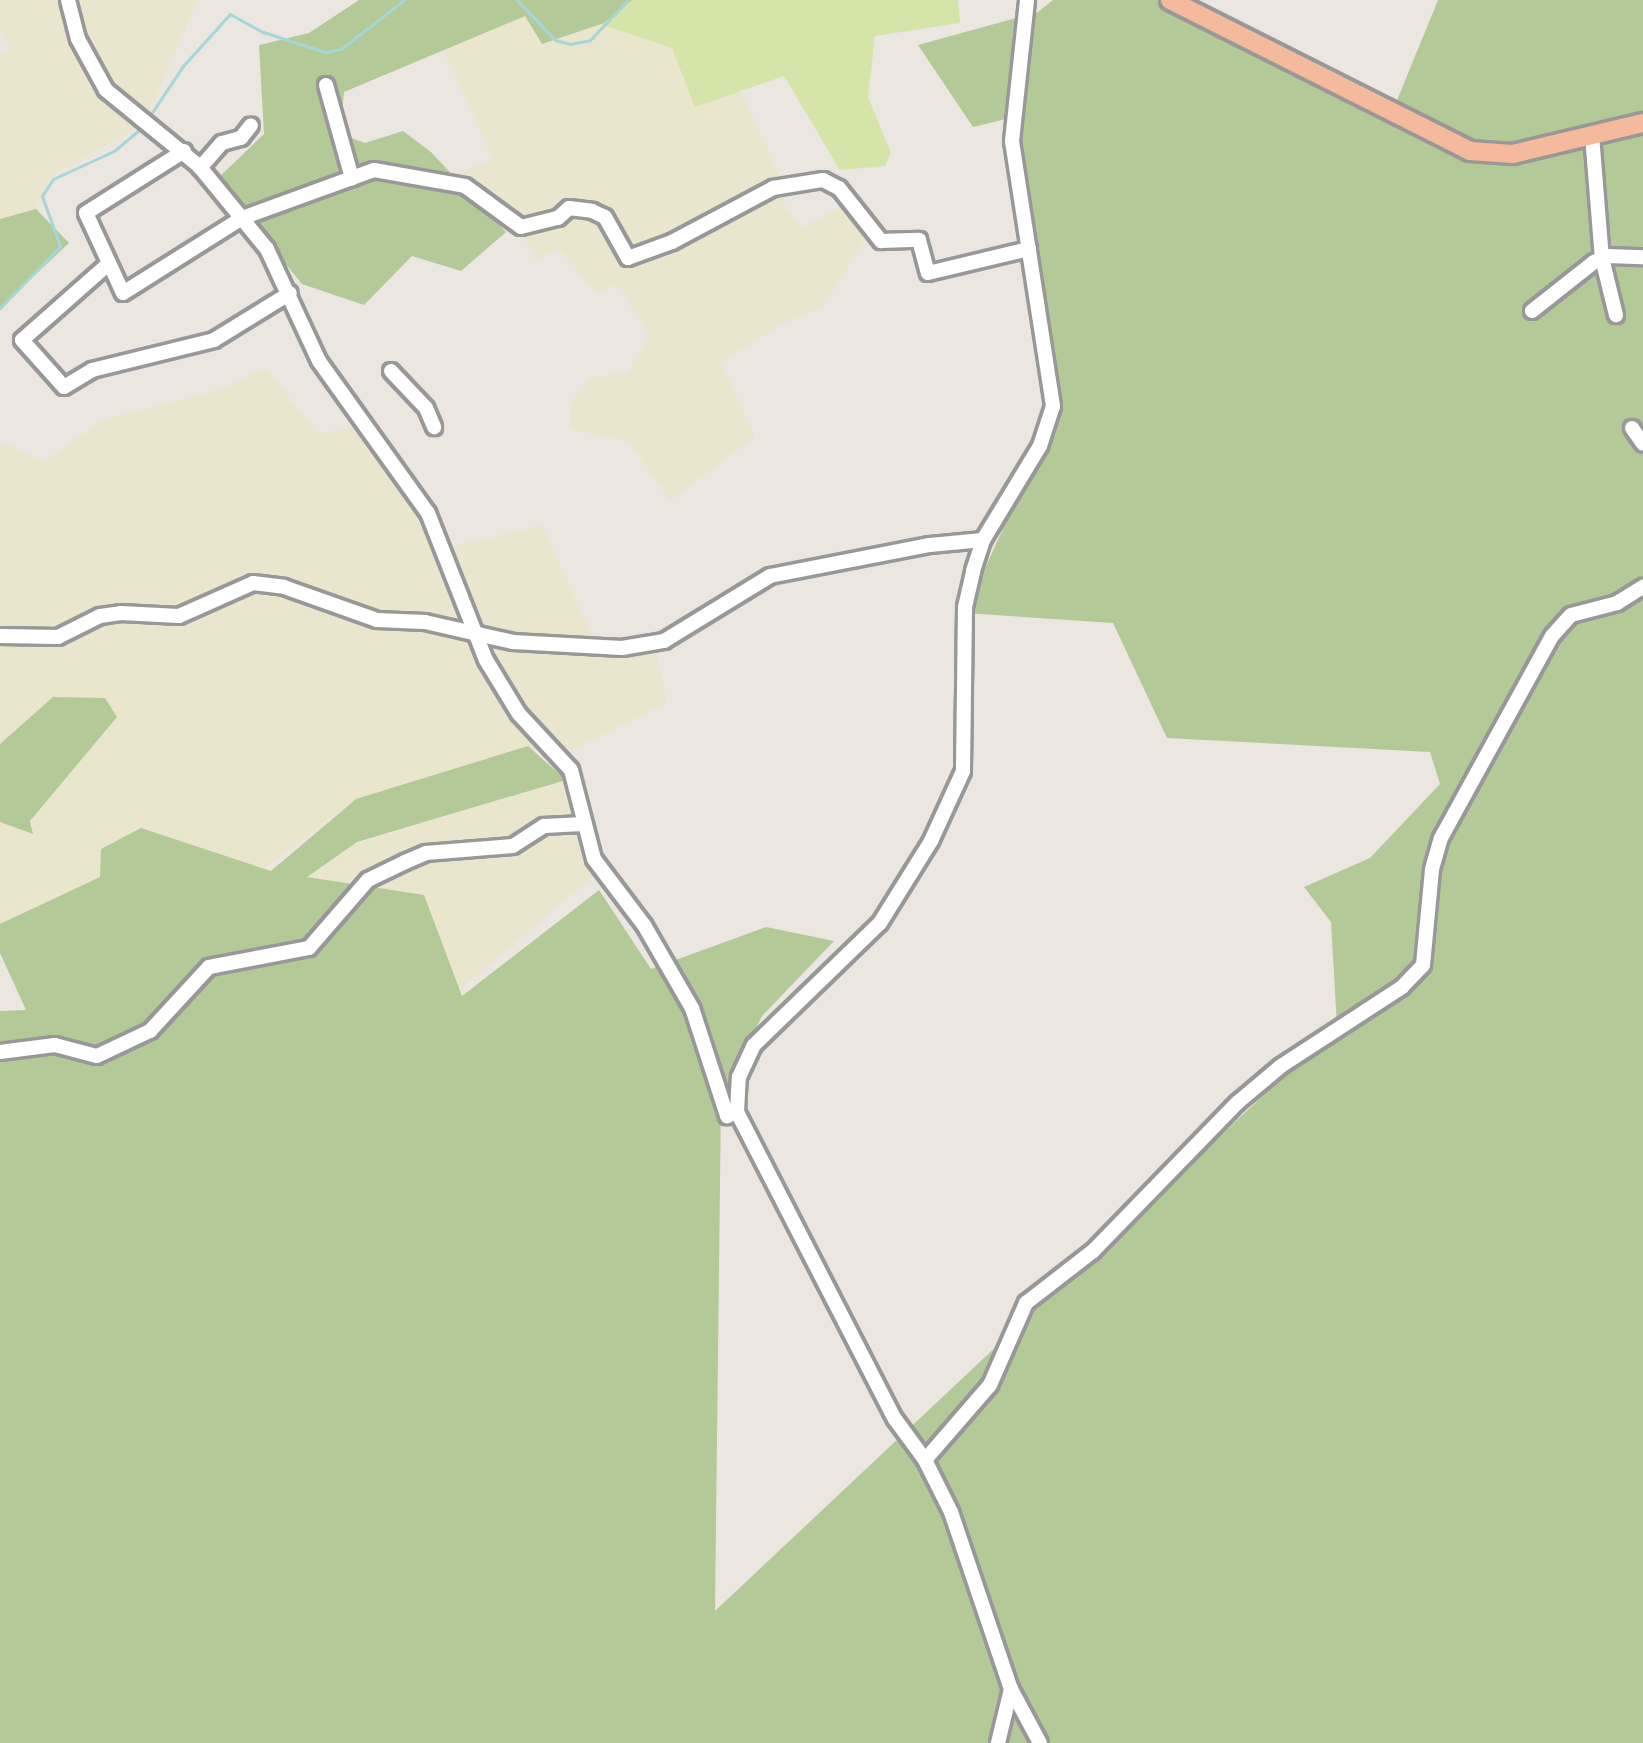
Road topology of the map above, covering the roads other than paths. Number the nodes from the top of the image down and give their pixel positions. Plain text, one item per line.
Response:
1 (68, 0) edge
2 (1028, 0) edge
3 (1170, 0) edge
4 (326, 85) dead end
5 (1643, 123) edge
6 (251, 125) dead end
7 (1592, 135) junction
8 (184, 151) junction
9 (200, 168) junction
10 (352, 178) junction
11 (242, 218) junction
12 (1029, 249) junction
13 (1643, 257) edge
14 (1602, 258) junction
15 (106, 266) junction
16 (290, 293) junction
17 (1532, 311) dead end
18 (1616, 315) dead end
19 (391, 371) dead end
20 (434, 427) dead end
21 (1632, 428) dead end
22 (1643, 444) edge
23 (982, 540) junction
24 (1643, 587) edge
25 (0, 636) edge
26 (475, 637) junction
27 (583, 824) junction
28 (0, 1052) edge
29 (737, 1112) junction
30 (926, 1460) junction
31 (1011, 1689) junction
32 (998, 1743) edge
33 (1040, 1743) edge

1 - 8 street
2 - 12 street
3 - 7 main road
4 - 10 street
5 - 7 main road
6 - 9 street
7 - 14 street
8 - 9 street
8 - 15 street
9 - 11 street
10 - 11 street
10 - 12 street
11 - 15 street
11 - 16 street
12 - 23 street
13 - 14 street
14 - 17 street
14 - 18 street
15 - 16 street
16 - 26 street
19 - 20 street
21 - 22 street
23 - 26 street
23 - 29 street
24 - 30 street
25 - 26 street
26 - 27 street
27 - 28 street
27 - 29 street
29 - 30 street
30 - 31 street
31 - 32 street
31 - 33 street

